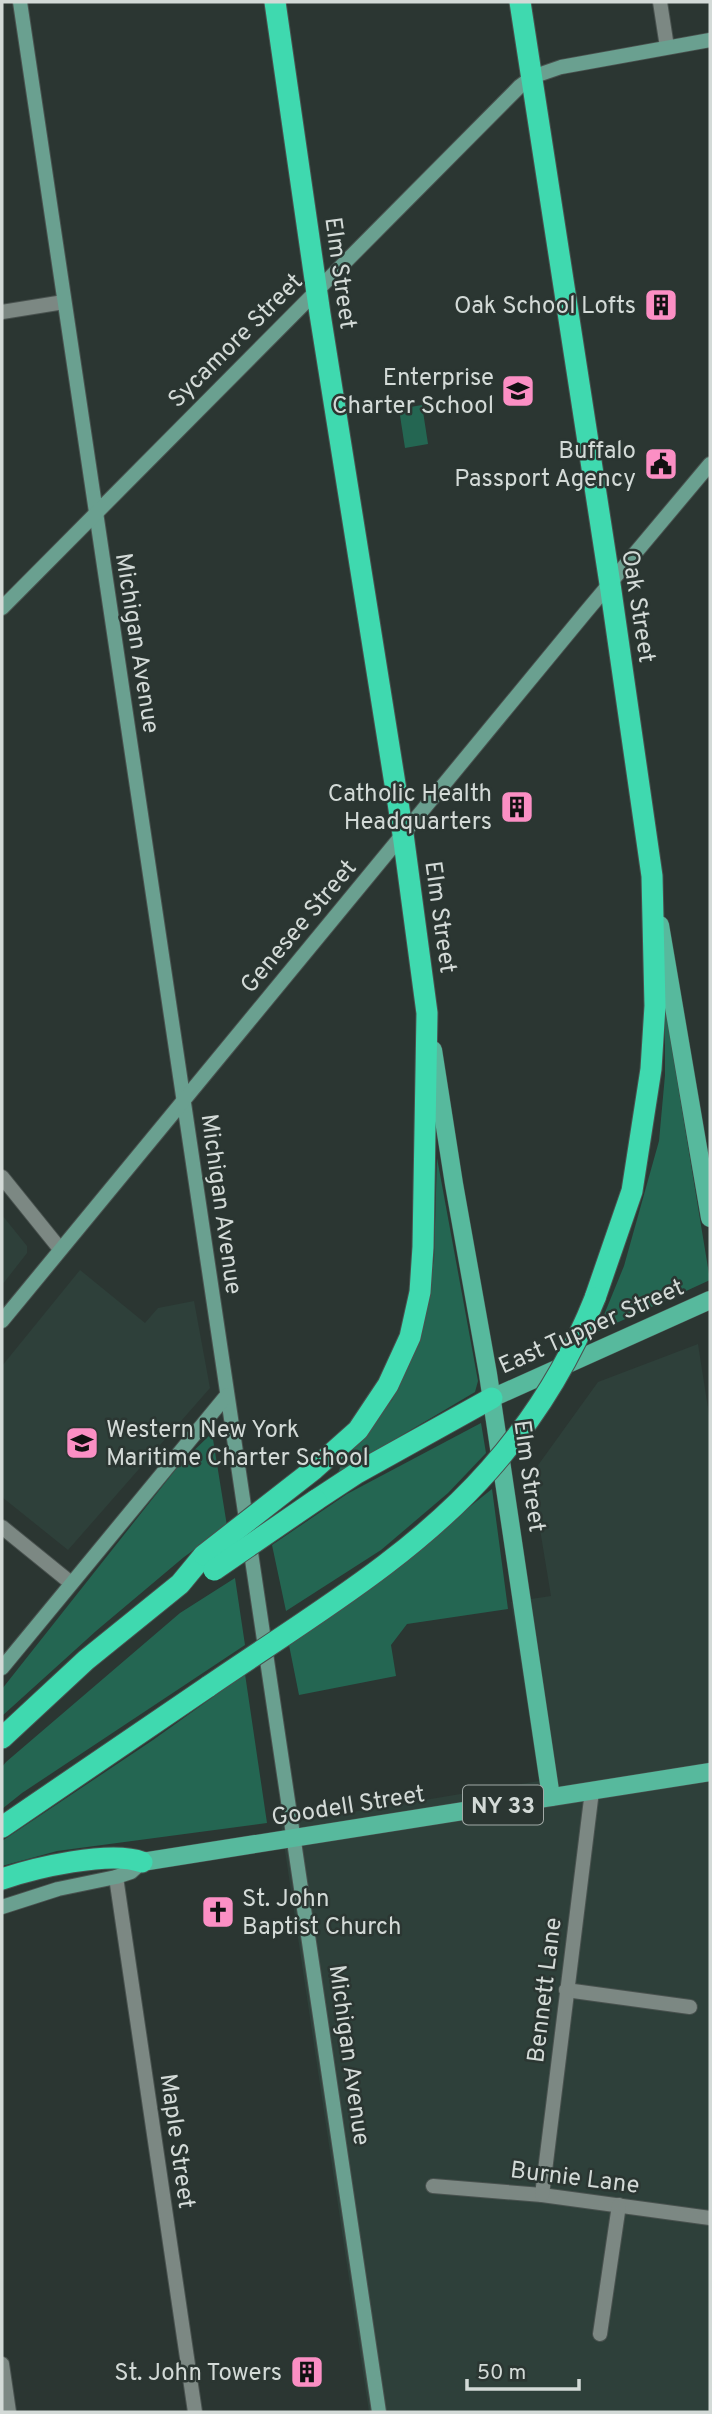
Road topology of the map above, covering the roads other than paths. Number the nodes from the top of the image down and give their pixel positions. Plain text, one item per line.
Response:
1 (20, 2) edge
2 (275, 2) edge
3 (520, 2) edge
4 (660, 2) edge
5 (710, 40) edge
6 (667, 47) junction
7 (532, 77) junction
8 (317, 289) junction
9 (64, 302) junction
10 (2, 312) edge
11 (710, 464) edge
12 (96, 514) junction
13 (610, 584) junction
14 (2, 608) edge
15 (403, 834) junction
16 (652, 876) junction
17 (427, 1013) junction
18 (183, 1099) junction
19 (2, 1177) edge
20 (710, 1218) edge
21 (60, 1249) junction
22 (710, 1300) edge
23 (2, 1321) edge
24 (227, 1395) junction
25 (492, 1398) junction
26 (2, 1527) edge
27 (71, 1583) junction
28 (180, 1584) junction
29 (2, 1668) edge
30 (2, 1738) edge
31 (710, 1772) edge
32 (592, 1791) junction
33 (551, 1797) junction
34 (2, 1827) edge
35 (295, 1838) junction
36 (142, 1862) junction
37 (116, 1877) junction
38 (2, 1879) edge
39 (2, 1907) edge
40 (566, 1990) junction
41 (690, 2007) dead end
42 (433, 2186) dead end
43 (542, 2195) junction
44 (619, 2205) junction
45 (710, 2218) edge
46 (600, 2334) dead end
47 (2, 2364) edge
48 (9, 2412) edge
49 (195, 2412) edge
50 (379, 2412) edge

1 - 9 street, Michigan Avenue
2 - 8 highway, Elm Street
3 - 7 highway, Oak Street
4 - 6 street
5 - 6 street
6 - 7 street
7 - 8 street, Sycamore Street
7 - 13 highway, Oak Street
8 - 12 street, Sycamore Street
8 - 15 highway, Elm Street
9 - 10 street
9 - 12 street, Michigan Avenue
11 - 13 street, Genesee Street
12 - 14 street, Sycamore Street
12 - 18 street, Michigan Avenue
13 - 15 street, Genesee Street
13 - 16 highway, Oak Street
15 - 17 highway, Elm Street
15 - 18 street, Genesee Street
16 - 20 main road, Oak Street
16 - 34 highway, bridge
17 - 25 main road, Elm Street
17 - 28 highway, bridge
18 - 21 street, Genesee Street
18 - 24 street, Michigan Avenue
19 - 21 street
21 - 23 street, Genesee Street
22 - 25 main road, East Tupper Street
24 - 27 street
24 - 35 street, Michigan Avenue
25 - 28 highway, bridge
25 - 33 main road, Elm Street
26 - 27 street
27 - 29 street
28 - 30 highway
31 - 32 main road, Goodell Street / NY 33
32 - 33 main road, Goodell Street / NY 33
32 - 40 street, Bennett Lane
33 - 35 main road, Goodell Street / NY 33
35 - 36 main road, Goodell Street / NY 33
35 - 50 street, Michigan Avenue
36 - 37 street, Goodell Street
36 - 38 highway, NY 33
37 - 39 street, Goodell Street
37 - 49 street, Maple Street
40 - 41 street
40 - 43 street, Bennett Lane
42 - 43 street, Burnie Lane
43 - 44 street, Burnie Lane
44 - 45 street, Burnie Lane
44 - 46 street
47 - 48 street

